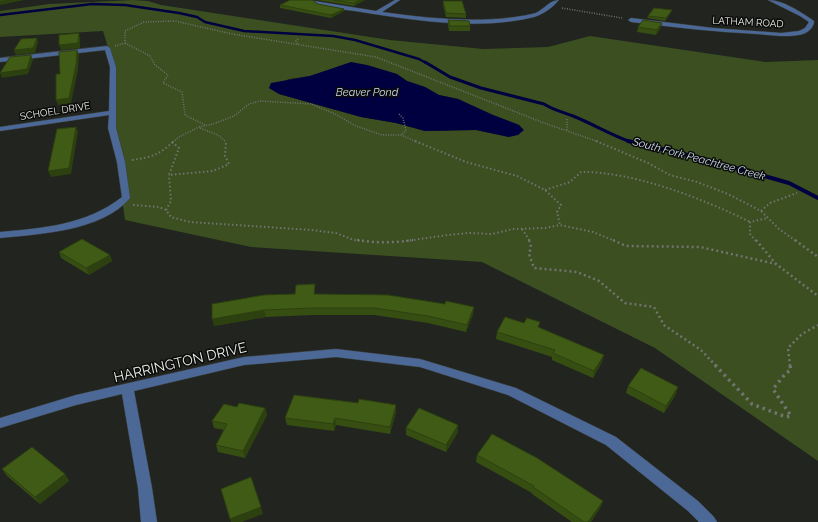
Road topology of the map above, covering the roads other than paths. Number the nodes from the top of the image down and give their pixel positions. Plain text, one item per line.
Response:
1 (310, 0) edge
2 (398, 0) edge
3 (557, 0) edge
4 (770, 0) edge
5 (377, 13) junction
6 (631, 20) dead end
7 (0, 60) edge
8 (113, 112) junction
9 (0, 129) edge
10 (0, 235) edge
11 (127, 389) junction
12 (0, 423) edge
13 (149, 522) edge
14 (709, 522) edge

1 - 5 street
2 - 5 street
3 - 5 street
4 - 6 street, LATHAM ROAD
7 - 8 street
8 - 9 street, SCHOEL DRIVE
8 - 10 street
11 - 12 street, HARRINGTON DRIVE
11 - 13 street
11 - 14 street, HARRINGTON DRIVE

